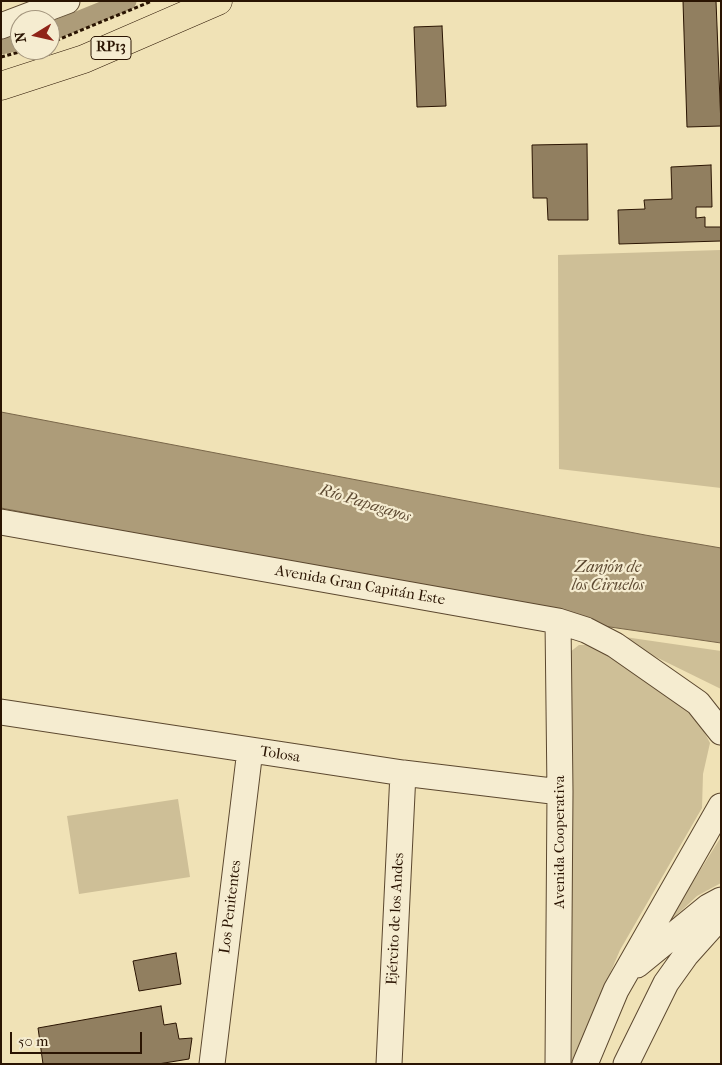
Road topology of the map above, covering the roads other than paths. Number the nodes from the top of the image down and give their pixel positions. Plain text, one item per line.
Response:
1 (66, 1) edge
2 (218, 1) edge
3 (1, 26) edge
4 (1, 86) edge
5 (1, 522) edge
6 (558, 621) junction
7 (709, 704) edge
8 (1, 712) edge
9 (721, 732) edge
10 (250, 750) junction
11 (403, 773) junction
12 (560, 792) junction
13 (721, 806) edge
14 (721, 900) edge
15 (721, 916) edge
16 (626, 974) junction
17 (212, 1064) edge
18 (389, 1064) edge
19 (558, 1064) edge
20 (585, 1064) edge
21 (626, 1064) edge

1 - 3 street
2 - 4 main road, RP13
5 - 6 street, Avenida Gran Capitán Este
6 - 7 street, Avenida Gran Capitán Este
6 - 12 street, Avenida Cooperativa
7 - 9 street, Avenida Gran Capitán Este
8 - 10 street, Tolosa
10 - 11 street, Tolosa
10 - 17 street, Los Penitentes
11 - 12 street, Tolosa
11 - 18 street, Ejército de los Andes
12 - 19 street, Avenida Cooperativa
13 - 16 street
14 - 16 street
15 - 21 street
16 - 20 street

